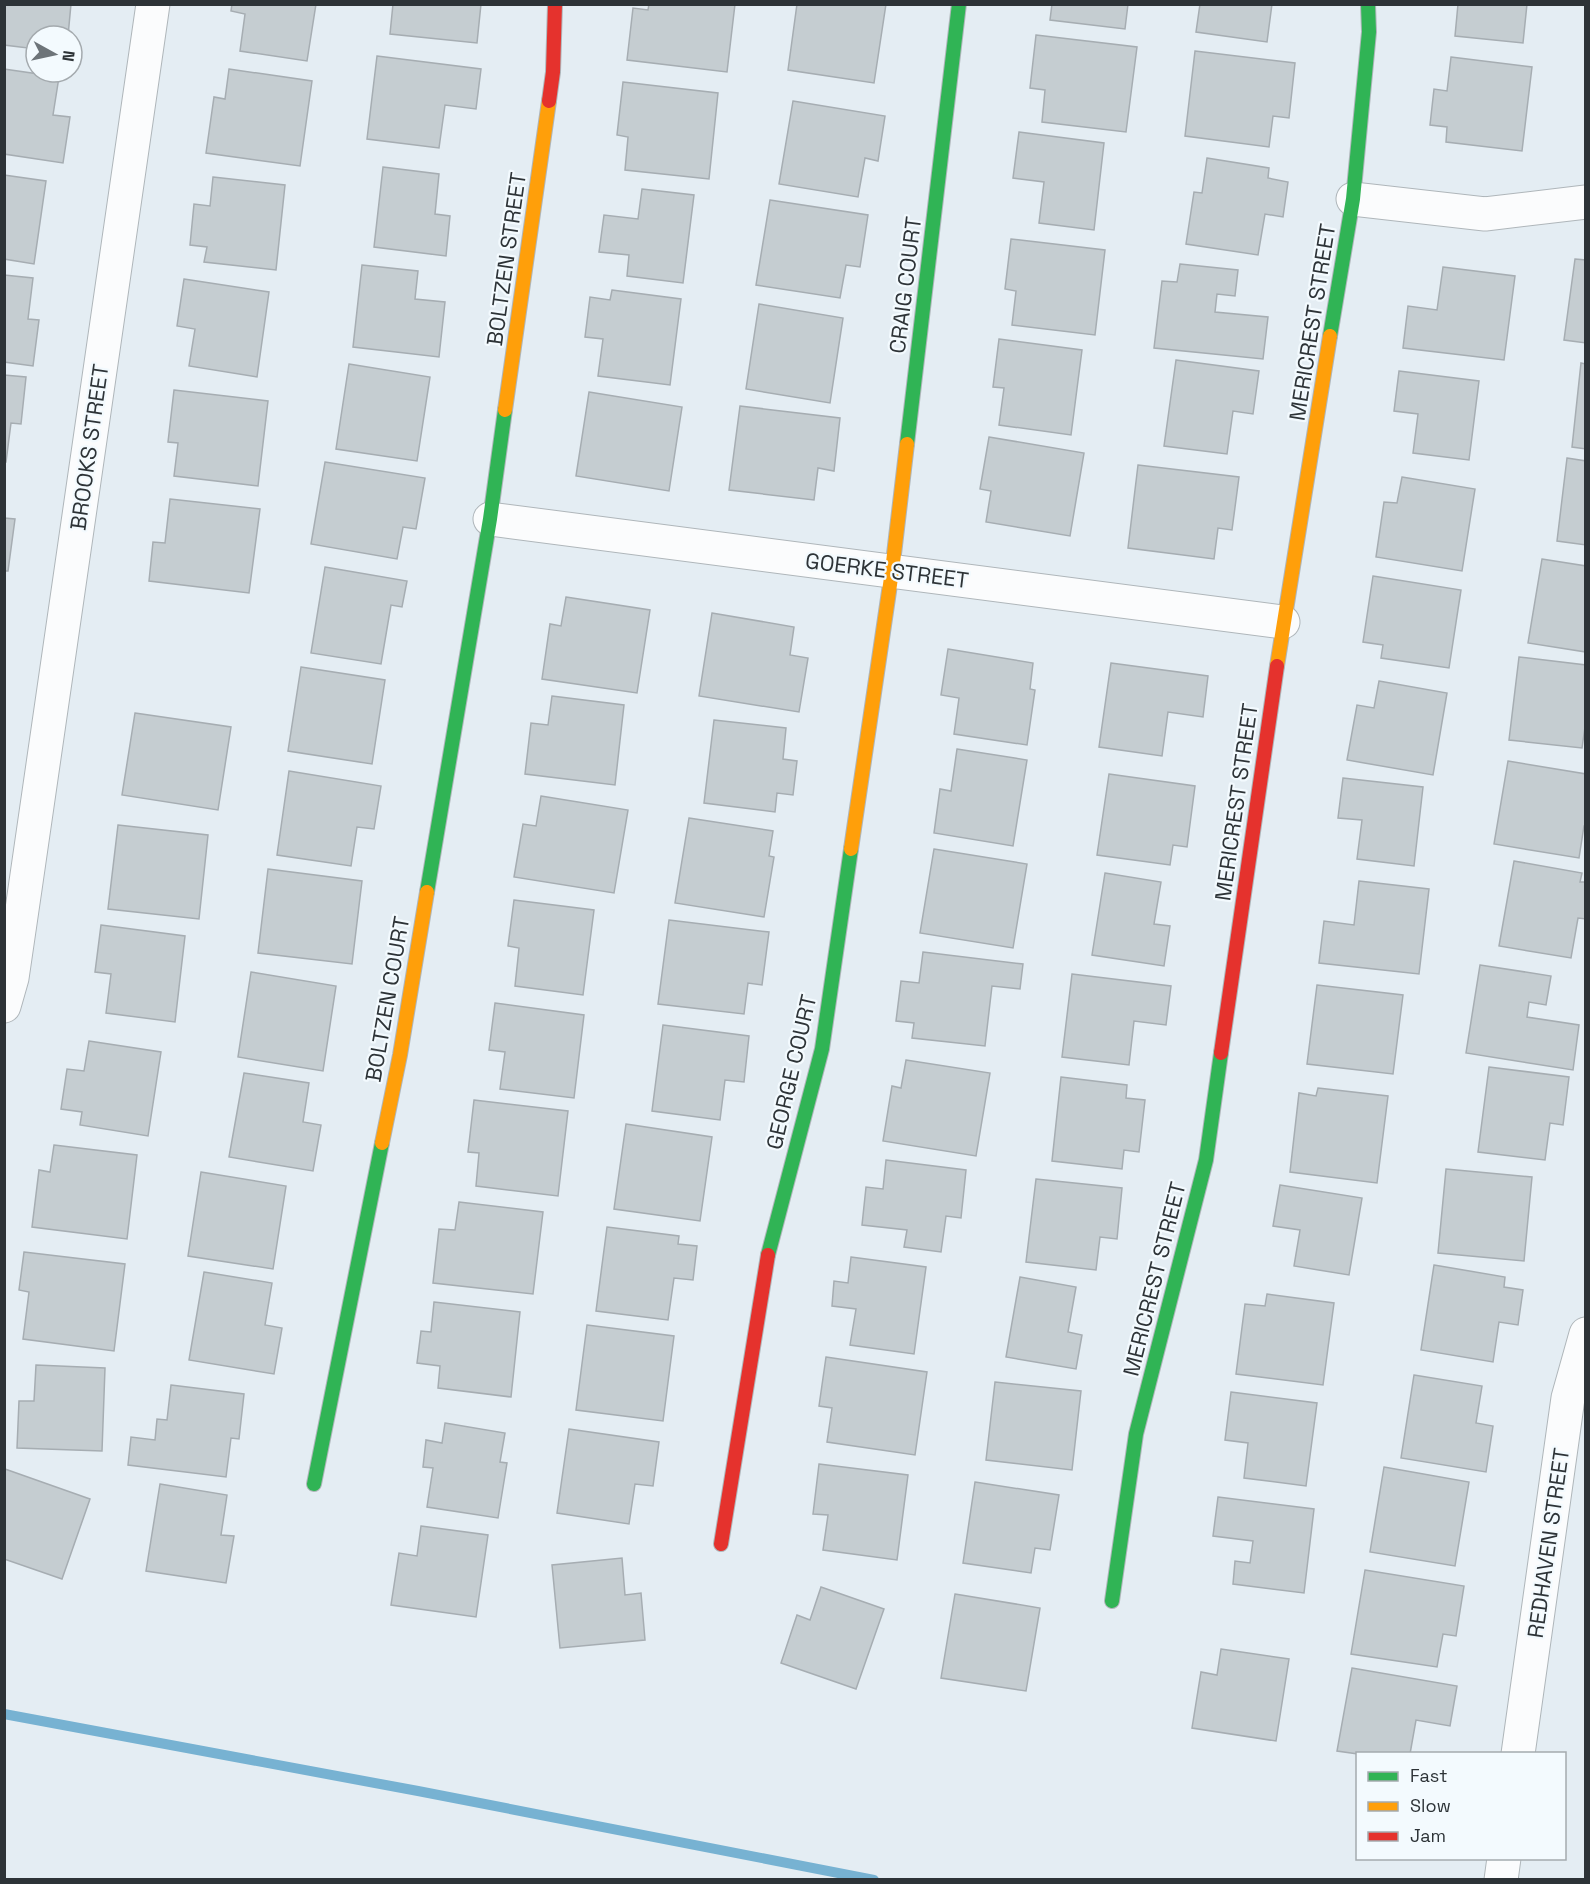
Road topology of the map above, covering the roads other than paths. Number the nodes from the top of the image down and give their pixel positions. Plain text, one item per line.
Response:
1 (153, 4) edge
2 (555, 4) edge
3 (959, 4) edge
4 (1368, 4) edge
5 (1353, 200) junction
6 (1586, 202) edge
7 (490, 519) junction
8 (892, 571) junction
9 (1283, 622) junction
10 (15, 888) edge
11 (4, 1006) edge
12 (1586, 1334) edge
13 (1577, 1399) edge
14 (314, 1484) dead end
15 (721, 1544) dead end
16 (1112, 1601) dead end
17 (1518, 1752) edge
18 (1504, 1860) edge
19 (1501, 1880) edge

1 - 10 street, BROOKS STREET
2 - 7 street, BOLTZEN STREET
3 - 8 street, CRAIG COURT
4 - 5 street, MERICREST STREET
5 - 6 street
5 - 9 street, MERICREST STREET
7 - 8 street, GOERKE STREET
7 - 14 street, BOLTZEN COURT
8 - 9 street, GOERKE STREET
8 - 15 street, GEORGE COURT
9 - 16 street, MERICREST STREET
10 - 11 street, BROOKS STREET
12 - 13 street, REDHAVEN STREET
13 - 17 street, REDHAVEN STREET
18 - 19 street

